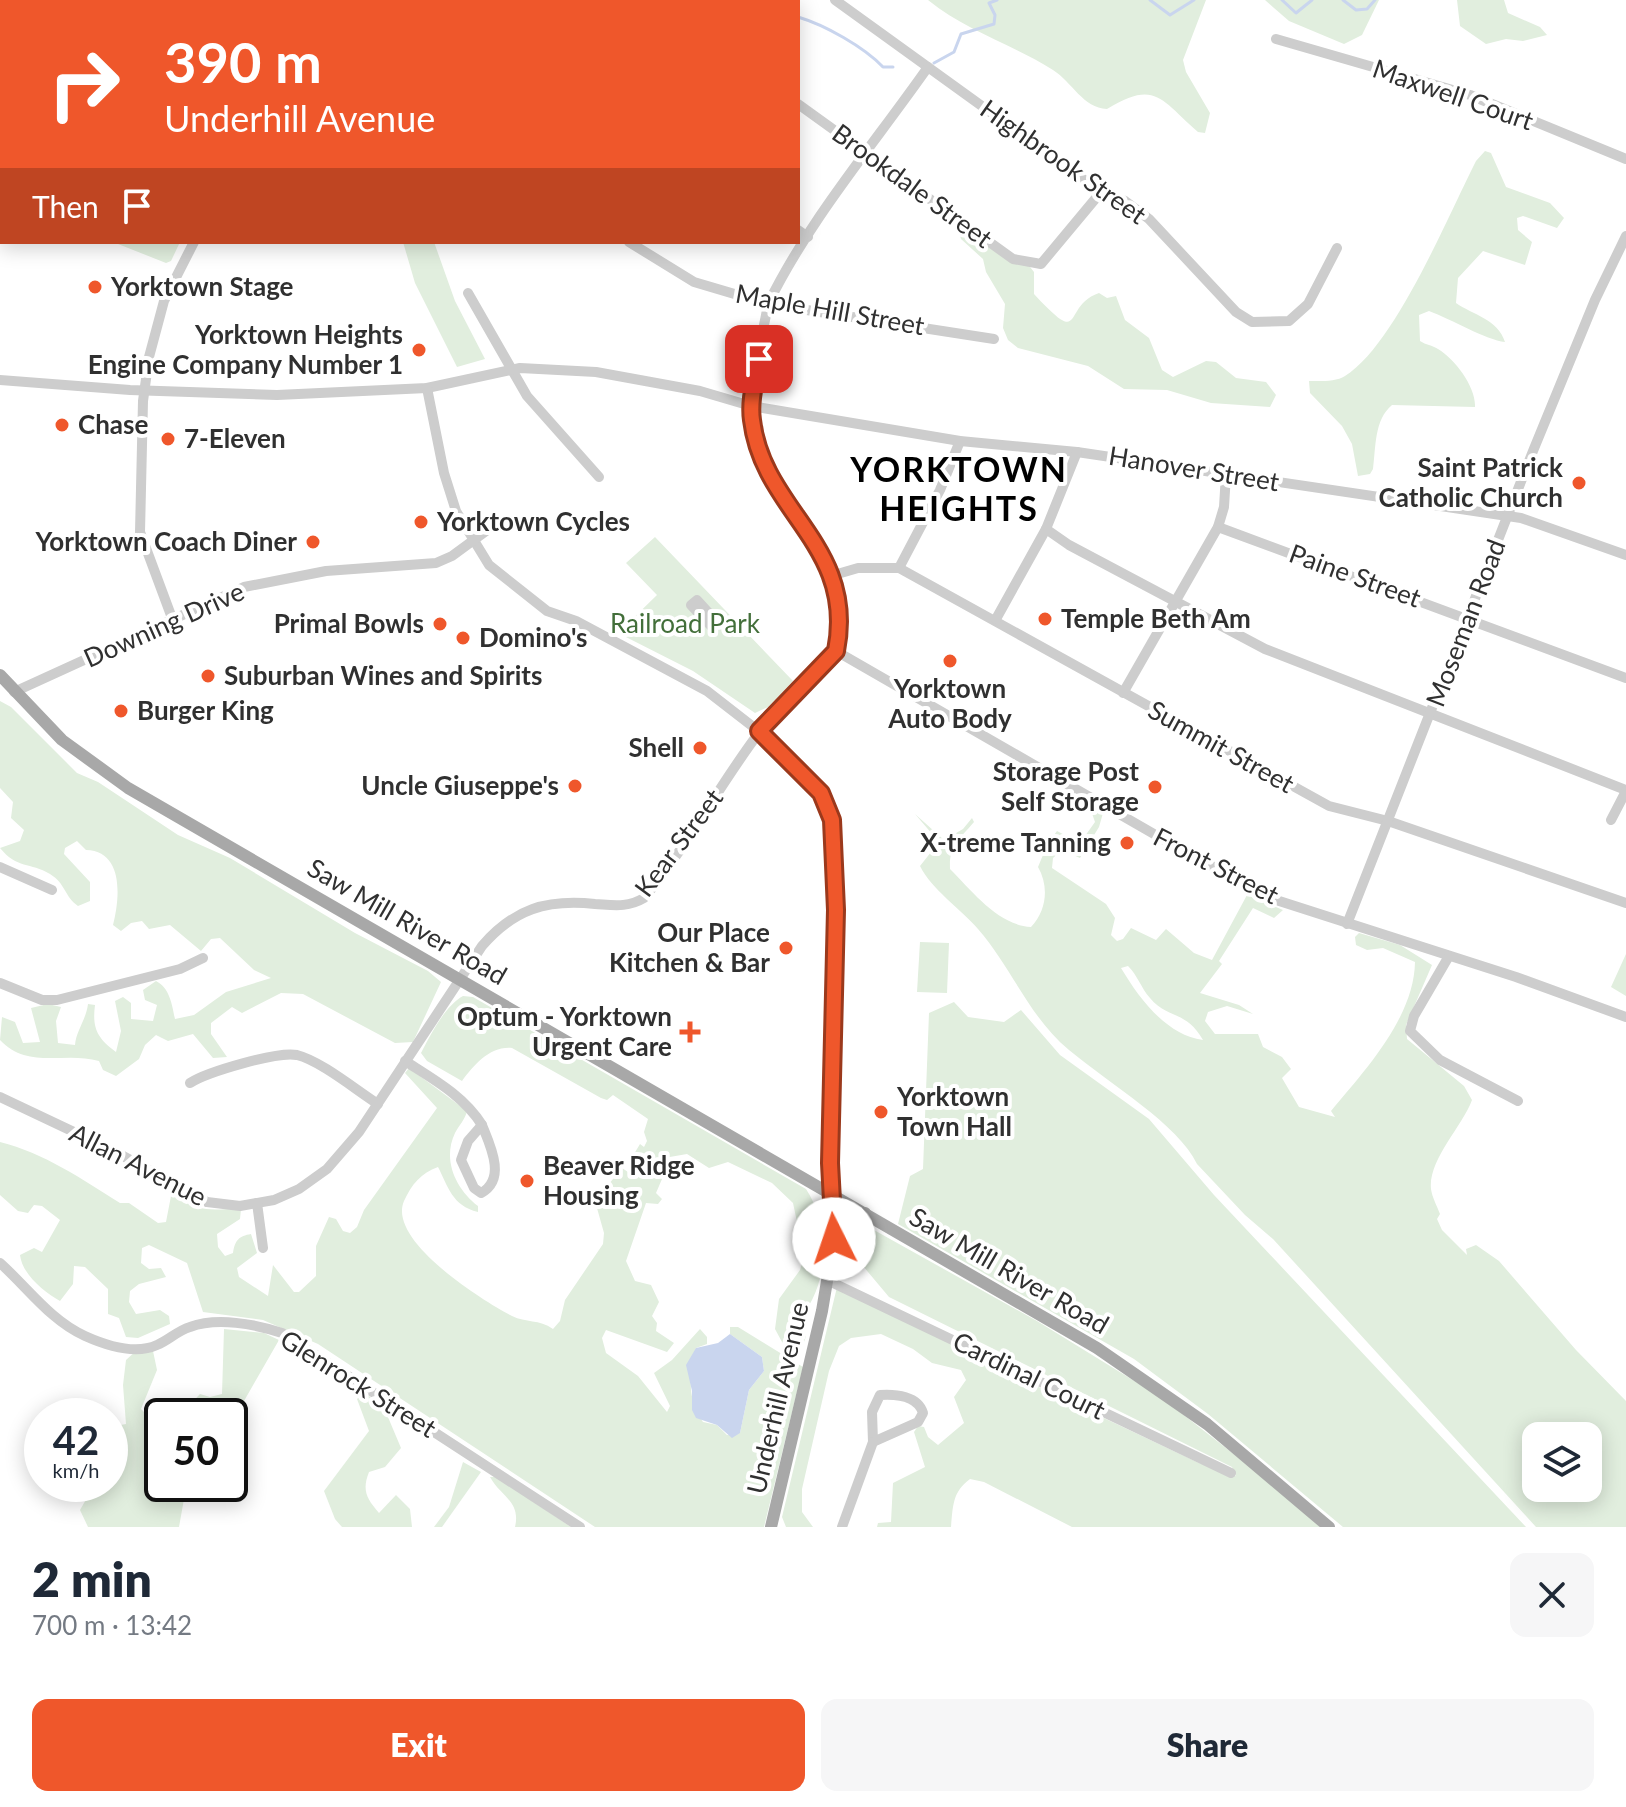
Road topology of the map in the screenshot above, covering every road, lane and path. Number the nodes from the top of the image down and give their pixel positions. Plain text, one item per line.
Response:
1 (835, 0) edge
2 (1276, 39) dead end
3 (928, 67) junction
4 (800, 105) edge
5 (867, 154) junction
6 (1626, 159) edge
7 (1101, 192) junction
8 (800, 231) edge
9 (1626, 236) edge
10 (808, 237) junction
11 (193, 244) edge
12 (632, 244) edge
13 (1337, 248) dead end
14 (468, 293) dead end
15 (768, 304) junction
16 (994, 339) dead end
17 (511, 370) junction
18 (0, 380) edge
19 (427, 388) junction
20 (144, 390) junction
21 (751, 406) junction
22 (960, 441) junction
23 (1077, 452) junction
24 (1226, 474) junction
25 (599, 477) dead end
26 (1507, 516) junction
27 (497, 523) dead end
28 (1218, 527) junction
29 (1046, 529) junction
30 (472, 541) junction
31 (1626, 555) edge
32 (899, 568) junction
33 (834, 575) junction
34 (1175, 603) junction
35 (172, 618) junction
36 (1468, 618) junction
37 (996, 619) junction
38 (836, 651) junction
39 (0, 675) edge
40 (1626, 678) edge
41 (14, 692) junction
42 (1123, 693) junction
43 (1430, 715) junction
44 (759, 731) junction
45 (1626, 790) edge
46 (1611, 820) dead end
47 (1388, 821) junction
48 (0, 867) edge
49 (52, 890) dead end
50 (1626, 903) edge
51 (1347, 924) junction
52 (1449, 956) junction
53 (203, 958) dead end
54 (461, 978) junction
55 (0, 983) edge
56 (1626, 1017) edge
57 (405, 1061) junction
58 (190, 1083) dead end
59 (0, 1097) edge
60 (1518, 1101) dead end
61 (378, 1104) junction
62 (482, 1125) junction
63 (830, 1193) junction
64 (257, 1203) junction
65 (865, 1213) junction
66 (834, 1239) junction
67 (263, 1248) dead end
68 (0, 1263) edge
69 (827, 1280) junction
70 (873, 1442) junction
71 (1231, 1473) dead end
72 (580, 1527) edge
73 (771, 1527) edge
74 (842, 1527) edge
75 (1329, 1527) edge

1 - 3 street, Highbrook Street
2 - 6 street, Maxwell Court
3 - 5 street
3 - 7 street, Highbrook Street
4 - 5 street, Brookdale Street
5 - 7 street, Brookdale Street
5 - 10 street
7 - 13 street, Highbrook Street
8 - 10 street
9 - 26 street, Moseman Road
10 - 15 street
11 - 20 street
12 - 15 street, Maple Hill Street
14 - 17 street
15 - 16 street, Maple Hill Street
15 - 21 street
17 - 19 street, Hanover Street
17 - 21 street, Hanover Street
17 - 25 street
18 - 20 street, Hanover Street
19 - 20 street, Hanover Street
19 - 30 street, Underhill Avenue
20 - 35 street
21 - 22 street, Hanover Street
21 - 33 street
22 - 23 street, Hanover Street
22 - 32 street
23 - 24 street, Hanover Street
23 - 29 street
24 - 26 street, Hanover Street
24 - 28 street
26 - 31 street, Hanover Street
26 - 36 street, Moseman Road
27 - 30 street, Downing Drive
28 - 34 street
28 - 36 street, Paine Street
29 - 34 street
29 - 37 street
30 - 35 street, Downing Drive
30 - 44 street, Underhill Avenue
32 - 33 street, Summit Street
32 - 37 street, Summit Street
33 - 38 street
34 - 42 street
34 - 43 street
35 - 41 street, Downing Drive
36 - 40 street, Paine Street
36 - 43 street, Moseman Road
37 - 42 street, Summit Street
38 - 44 street
38 - 51 street, Front Street
39 - 41 main road, Saw Mill River Road
41 - 54 main road, Saw Mill River Road
42 - 47 street, Summit Street
43 - 45 street
43 - 47 street, Moseman Road
44 - 54 street, Kear Street
44 - 63 street, Underhill Avenue
45 - 46 street
47 - 50 street, Summit Street
47 - 51 street, Moseman Road
48 - 49 street
51 - 52 street, Front Street
52 - 56 street, Front Street
52 - 60 street
53 - 55 street
54 - 57 street, Allan Avenue
54 - 63 main road, Saw Mill River Road
57 - 61 street, Allan Avenue
57 - 62 street
58 - 61 street
59 - 64 street, Allan Avenue
61 - 64 street, Allan Avenue
62 - 62 street
63 - 65 main road, Saw Mill River Road
63 - 66 main road, Underhill Avenue
64 - 67 street
65 - 66 main road
65 - 75 main road, Saw Mill River Road
66 - 69 main road, Underhill Avenue
68 - 72 street, Glenrock Street
69 - 71 street, Cardinal Court
69 - 73 main road, Underhill Avenue
70 - 70 street
70 - 74 street

